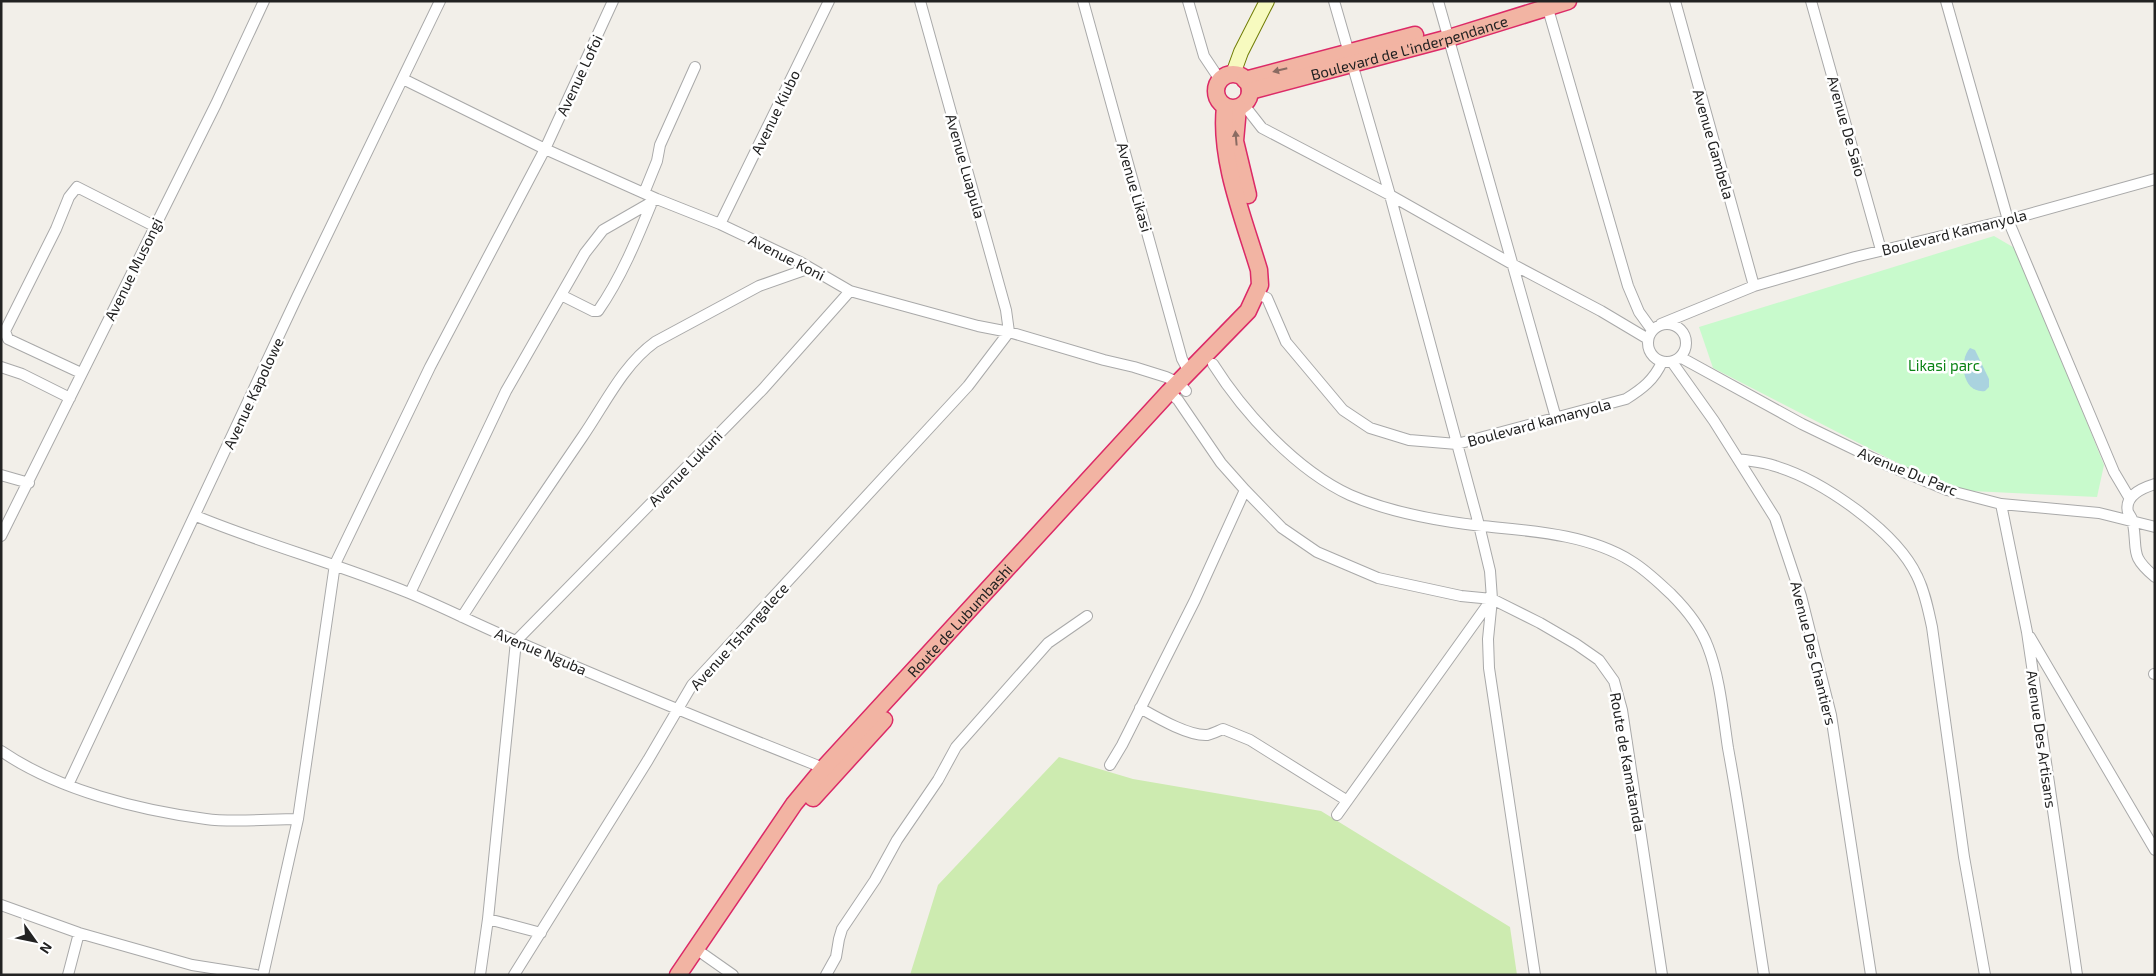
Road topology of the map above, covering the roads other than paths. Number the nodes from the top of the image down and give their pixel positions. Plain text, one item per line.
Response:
1 (264, 1) edge
2 (440, 1) edge
3 (613, 1) edge
4 (829, 1) edge
5 (920, 1) edge
6 (1084, 1) edge
7 (1188, 1) edge
8 (1267, 1) edge
9 (1334, 1) edge
10 (1438, 1) edge
11 (1530, 1) edge
12 (1568, 1) edge
13 (1675, 1) edge
14 (1811, 1) edge
15 (1946, 1) edge
16 (1547, 4) edge
17 (1447, 32) junction
18 (1351, 59) junction
19 (695, 67) dead end
20 (403, 79) junction
21 (1236, 92) junction
22 (545, 149) junction
23 (2155, 179) edge
24 (644, 193) junction
25 (1390, 195) junction
26 (654, 200) junction
27 (2008, 220) junction
28 (720, 224) junction
29 (154, 226) junction
30 (1882, 250) junction
31 (1512, 264) junction
32 (810, 268) junction
33 (1754, 286) junction
34 (850, 291) junction
35 (1264, 291) junction
36 (561, 295) junction
37 (1654, 331) junction
38 (1010, 332) junction
39 (1671, 360) junction
40 (1213, 364) junction
41 (1, 367) edge
42 (81, 373) junction
43 (1180, 387) junction
44 (70, 398) junction
45 (1556, 418) junction
46 (1458, 444) junction
47 (1738, 459) junction
48 (1221, 463) joint
49 (1, 475) edge
50 (29, 483) junction
51 (2155, 484) edge
52 (1245, 490) junction
53 (2130, 499) junction
54 (2001, 504) junction
55 (196, 516) junction
56 (2133, 521) junction
57 (1479, 526) junction
58 (2155, 527) edge
59 (1, 536) edge
60 (335, 564) junction
61 (2155, 577) edge
62 (410, 594) junction
63 (1492, 599) junction
64 (1087, 616) dead end
65 (462, 617) junction
66 (2026, 632) junction
67 (516, 641) junction
68 (1140, 708) junction
69 (678, 710) junction
70 (1, 750) edge
71 (1110, 765) dead end
72 (828, 772) junction
73 (68, 785) junction
74 (1346, 800) junction
75 (1337, 815) dead end
76 (298, 819) junction
77 (2155, 850) edge
78 (1, 905) edge
79 (488, 919) junction
80 (79, 932) junction
81 (541, 933) junction
82 (700, 952) junction
83 (68, 975) edge
84 (256, 975) edge
85 (263, 975) edge
86 (480, 975) edge
87 (514, 975) edge
88 (678, 975) edge
89 (691, 975) edge
90 (733, 975) edge
91 (826, 975) edge
92 (1535, 975) edge
93 (1662, 975) edge
94 (1764, 975) edge
95 (1871, 975) edge
96 (1985, 975) edge
97 (2077, 975) edge

1 - 29 street, Avenue Musongi
2 - 20 street, Avenue Kapolowe
3 - 22 street, Avenue Lofoi
4 - 28 street, Avenue Kiubo
5 - 38 street, Avenue Luapula
6 - 43 street, Avenue Likasi
7 - 21 street
8 - 21 main road
9 - 18 street
10 - 17 street
11 - 17 highway, Boulevard de L'inderpendance
12 - 16 highway, Boulevard de L'inderpendance
13 - 33 street, Avenue Gambela
14 - 30 street, Avenue De Saio
15 - 27 street
16 - 17 highway, Boulevard de L'inderpendance
16 - 37 street
17 - 18 highway, Boulevard de L'inderpendance
17 - 31 street
18 - 21 highway, Boulevard de L'inderpendance
18 - 25 street
19 - 24 street
20 - 22 street, Avenue Koni
20 - 55 street, Avenue Kapolowe
21 - 25 street
21 - 35 highway
22 - 24 street, Avenue Koni
22 - 60 street, Avenue Lofoi
23 - 27 street, Boulevard Kamanyola
24 - 26 street, Avenue Koni
25 - 31 street
25 - 46 street
26 - 28 street, Avenue Koni
26 - 36 street
26 - 36 street
27 - 30 street, Boulevard Kamanyola
27 - 53 street
28 - 32 street, Avenue Koni
29 - 42 street, Avenue Musongi
29 - 42 street
30 - 33 street, Boulevard Kamanyola
31 - 37 street
31 - 45 street
32 - 34 street, Avenue Koni
32 - 65 street
33 - 37 street, Boulevard Kamanyola
34 - 38 street, Avenue Koni
34 - 67 street, Avenue Lukuni
35 - 40 highway, Route de Lubumbashi
35 - 43 highway, Route de Lubumbashi
35 - 46 street, Boulevard kamanyola
36 - 62 street
37 - 39 street
37 - 39 street
38 - 43 street, Avenue Koni
38 - 69 street, Avenue Tshangalece
39 - 45 street, Boulevard kamanyola
39 - 47 street, Avenue Des Chantiers
39 - 54 street, Avenue Du Parc
40 - 43 highway, Route de Lubumbashi
40 - 57 street
41 - 44 street
42 - 44 street, Avenue Musongi
43 - 48 street, Avenue Likasi
43 - 72 highway, Route de Lubumbashi
44 - 50 street, Avenue Musongi
45 - 46 street, Boulevard kamanyola
46 - 57 street
47 - 95 street, Avenue Des Chantiers
47 - 96 street
48 - 52 street, Route de Kamatanda
49 - 50 street
50 - 59 street, Avenue Musongi
51 - 53 street
52 - 63 street, Route de Kamatanda
52 - 68 street
53 - 56 street
54 - 56 street, Avenue Du Parc
54 - 66 street, Avenue Des Artisans
55 - 60 street, Avenue Nguba
55 - 73 street, Avenue Kapolowe
56 - 58 street, Avenue Du Parc
56 - 61 street
57 - 63 street
57 - 94 street
60 - 62 street, Avenue Nguba
60 - 76 street, Avenue Lofoi
62 - 65 street, Avenue Nguba
63 - 74 street
63 - 92 street
63 - 93 street, Route de Kamatanda
64 - 91 street
65 - 67 street, Avenue Nguba
66 - 77 street
66 - 97 street, Avenue Des Artisans
67 - 69 street, Avenue Nguba
67 - 79 street
68 - 71 street
68 - 74 street
69 - 72 street, Avenue Nguba
69 - 81 street, Avenue Tshangalece
70 - 73 street
72 - 82 highway, Route de Lubumbashi
73 - 76 street
74 - 75 street
76 - 85 street, Avenue Lofoi
78 - 80 street
79 - 81 street
79 - 86 street
80 - 83 street
80 - 84 street
81 - 87 street, Avenue Tshangalece
82 - 88 highway, Route de Lubumbashi
82 - 89 highway, Route de Lubumbashi
82 - 90 street

